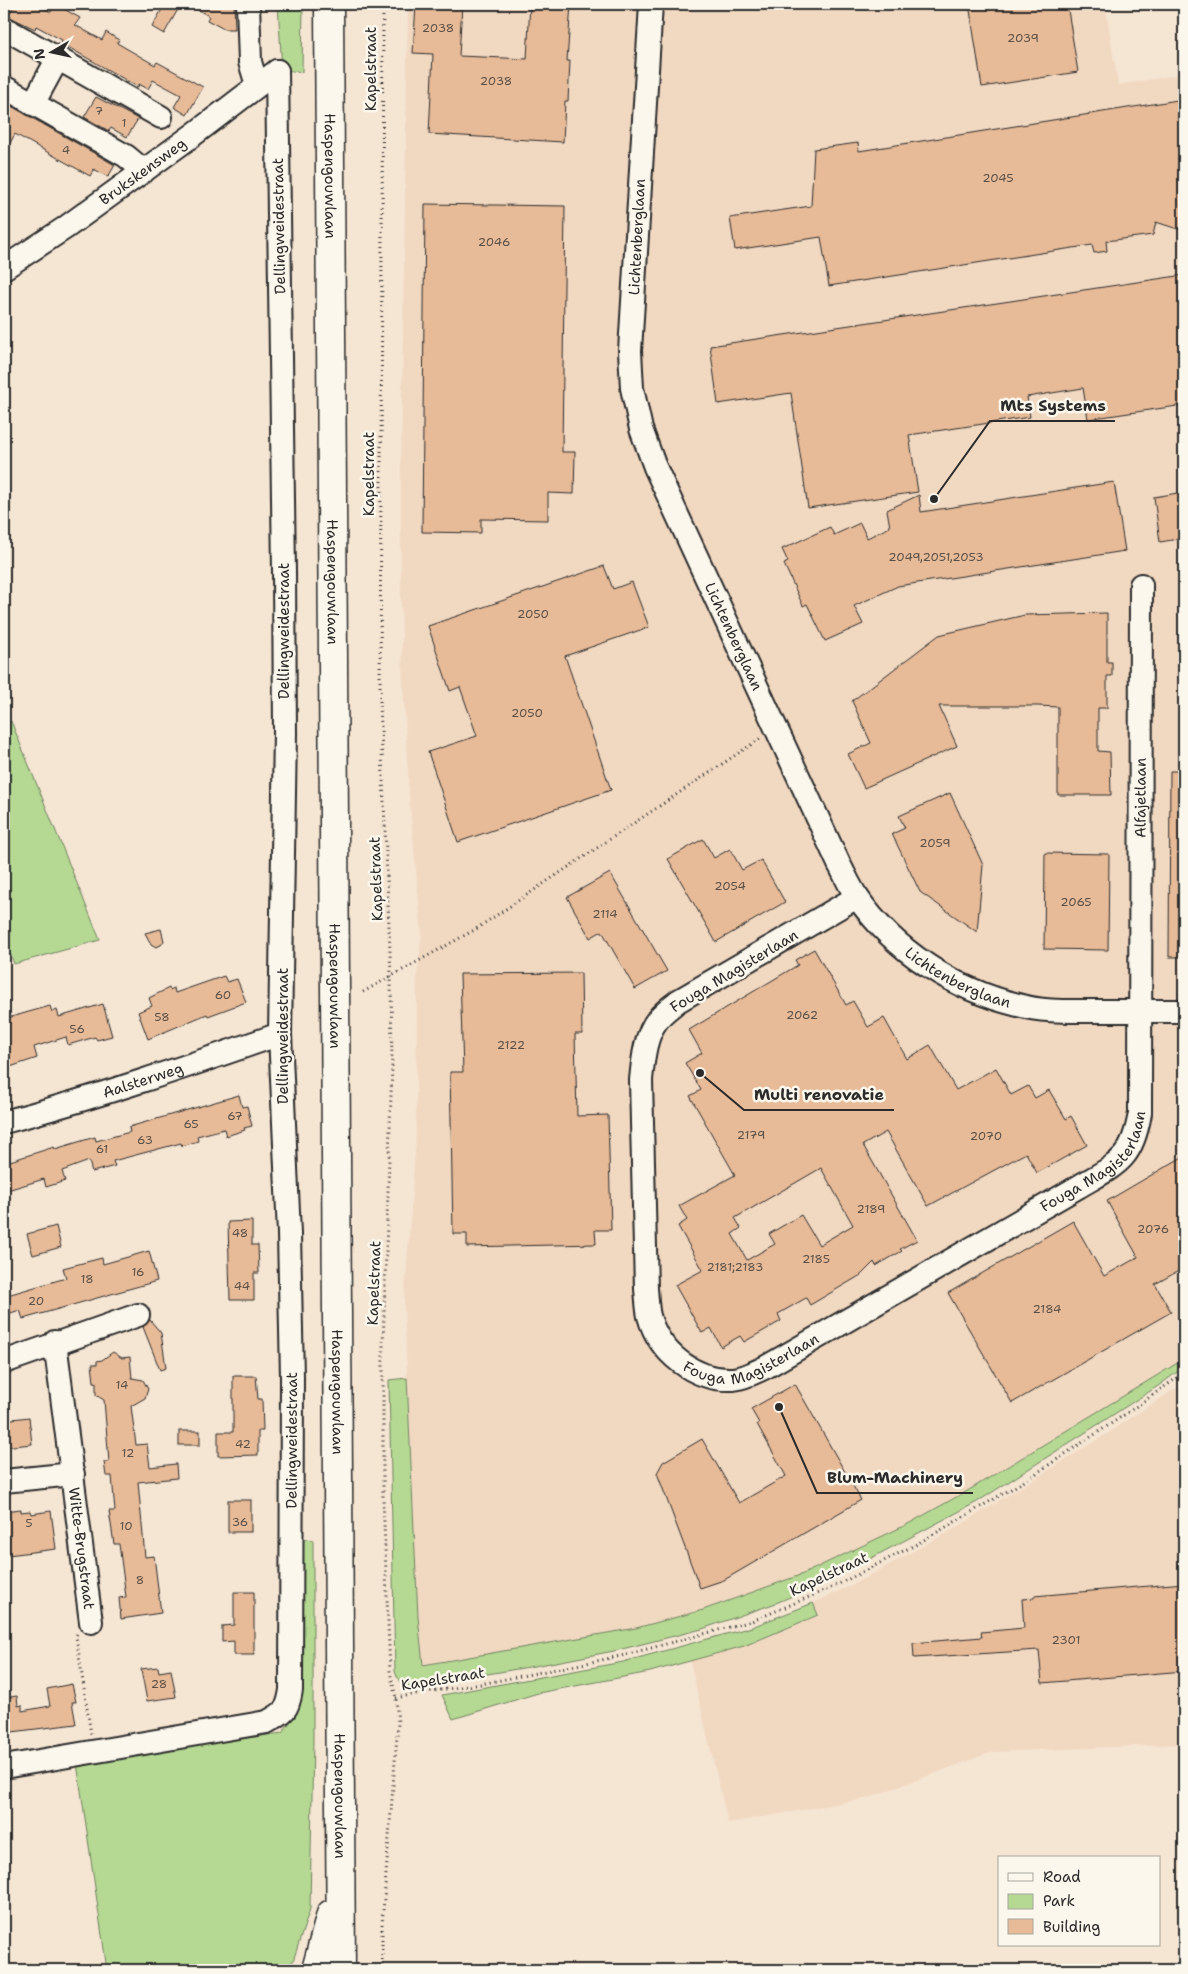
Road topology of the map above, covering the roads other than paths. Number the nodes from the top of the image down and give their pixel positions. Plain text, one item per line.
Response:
1 (248, 4) edge
2 (329, 4) edge
3 (651, 4) edge
4 (4, 28) edge
5 (58, 58) junction
6 (277, 71) joint
7 (257, 85) junction
8 (4, 87) edge
9 (33, 104) junction
10 (160, 117) dead end
11 (144, 171) junction
12 (4, 268) edge
13 (1141, 585) dead end
14 (857, 897) junction
15 (1141, 1011) junction
16 (1184, 1011) edge
17 (280, 1034) junction
18 (4, 1122) edge
19 (138, 1315) dead end
20 (55, 1342) junction
21 (4, 1362) edge
22 (73, 1474) junction
23 (4, 1481) edge
24 (91, 1622) road end
25 (4, 1767) edge
26 (340, 1876) junction
27 (316, 1970) edge
28 (341, 1970) edge

1 - 7 street
2 - 26 main road, Haspengouwlaan
3 - 14 street, Lichtenberglaan
4 - 5 street
5 - 9 street
5 - 10 street
6 - 7 street, Brukskensweg
6 - 17 street, Dellingweidestraat
7 - 11 street, Brukskensweg
8 - 9 street
9 - 11 street
11 - 12 street, Brukskensweg
13 - 15 street, Alfajetlaan
14 - 15 street, Lichtenberglaan
14 - 15 street, Fouga Magisterlaan
15 - 16 street, Lichtenberglaan
17 - 18 street, Aalsterweg
17 - 25 street, Dellingweidestraat
19 - 20 street
20 - 21 street
20 - 22 street, Witte-Brugstraat
22 - 23 street, Witte-Brugstraat
22 - 24 street, Witte-Brugstraat
26 - 27 main road
26 - 28 main road, Haspengouwlaan

